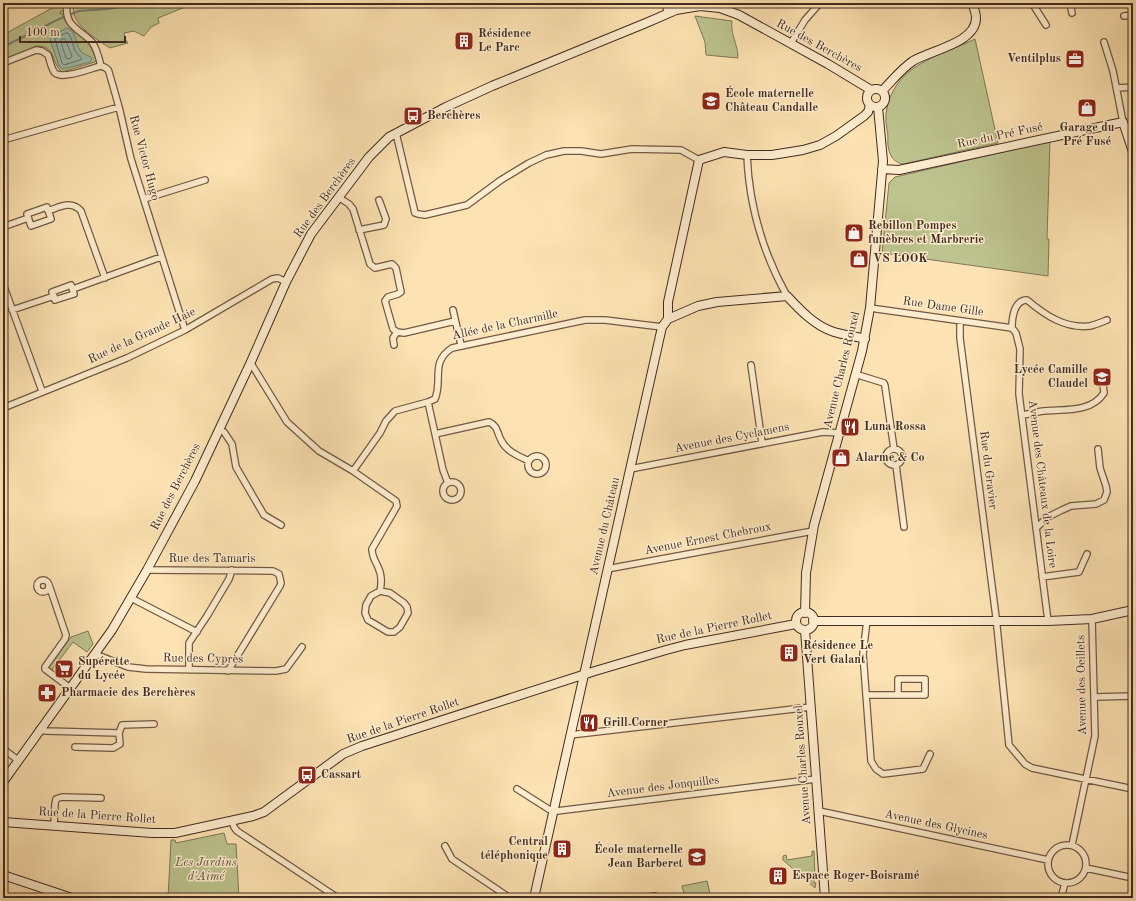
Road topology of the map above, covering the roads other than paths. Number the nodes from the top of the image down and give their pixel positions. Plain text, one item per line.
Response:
1 (6, 3) edge
2 (67, 3) edge
3 (666, 3) edge
4 (820, 3) edge
5 (972, 3) edge
6 (1032, 3) edge
7 (1070, 3) edge
8 (3, 5) edge
9 (1072, 13) dead end
10 (667, 14) junction
11 (1133, 14) edge
12 (1124, 16) dead end
13 (1046, 25) dead end
14 (1104, 42) dead end
15 (791, 43) junction
16 (3, 63) edge
17 (101, 66) junction
18 (1133, 87) edge
19 (1117, 88) junction
20 (872, 90) junction
21 (882, 91) junction
22 (874, 106) junction
23 (120, 107) junction
24 (1123, 122) junction
25 (396, 136) junction
26 (3, 140) edge
27 (1133, 152) edge
28 (747, 155) junction
29 (699, 160) junction
30 (882, 169) junction
31 (205, 180) dead end
32 (338, 197) junction
33 (144, 199) junction
34 (379, 200) dead end
35 (48, 211) junction
36 (28, 218) junction
37 (3, 227) edge
38 (359, 230) junction
39 (161, 257) junction
40 (105, 278) junction
41 (286, 282) junction
42 (3, 284) edge
43 (787, 296) junction
44 (870, 308) junction
45 (12, 310) junction
46 (453, 310) dead end
47 (668, 319) junction
48 (1107, 320) dead end
49 (456, 321) junction
50 (960, 321) junction
51 (662, 327) junction
52 (1012, 328) junction
53 (185, 330) junction
54 (397, 332) junction
55 (865, 339) junction
56 (394, 345) dead end
57 (461, 345) junction
58 (250, 364) junction
59 (751, 365) dead end
60 (855, 374) junction
61 (1102, 374) dead end
62 (42, 391) junction
63 (428, 402) junction
64 (3, 408) edge
65 (1022, 415) junction
66 (219, 429) junction
67 (839, 433) junction
68 (435, 434) junction
69 (762, 444) junction
70 (894, 449) junction
71 (1098, 449) dead end
72 (529, 461) dead end
73 (896, 465) junction
74 (630, 469) junction
75 (353, 471) junction
76 (448, 483) dead end
77 (281, 525) dead end
78 (904, 527) dead end
79 (1036, 528) junction
80 (813, 531) junction
81 (1087, 554) dead end
82 (608, 569) junction
83 (147, 570) junction
84 (232, 570) junction
85 (1042, 577) junction
86 (49, 585) dead end
87 (380, 591) junction
88 (131, 598) junction
89 (1133, 610) edge
90 (805, 613) junction
91 (1092, 619) junction
92 (867, 620) junction
93 (813, 621) junction
94 (996, 621) junction
95 (1048, 621) junction
96 (796, 624) junction
97 (805, 630) junction
98 (197, 632) junction
99 (302, 647) dead end
100 (95, 654) junction
101 (189, 670) junction
102 (228, 671) junction
103 (584, 674) junction
104 (70, 688) junction
105 (866, 695) junction
106 (898, 695) junction
107 (1133, 696) edge
108 (1095, 697) junction
109 (811, 707) junction
110 (154, 724) dead end
111 (39, 730) junction
112 (119, 732) junction
113 (570, 735) junction
114 (75, 748) dead end
115 (3, 749) edge
116 (930, 754) dead end
117 (18, 760) junction
118 (816, 780) junction
119 (1086, 780) junction
120 (3, 782) edge
121 (518, 789) dead end
122 (1133, 789) edge
123 (101, 798) dead end
124 (553, 811) junction
125 (819, 811) junction
126 (232, 821) junction
127 (3, 822) edge
128 (54, 825) junction
129 (1072, 845) junction
130 (445, 846) dead end
131 (1048, 860) junction
132 (1086, 868) junction
133 (3, 875) edge
134 (1133, 878) edge
135 (1065, 883) junction
136 (655, 896) dead end
137 (72, 898) edge
138 (338, 898) edge
139 (510, 898) edge
140 (534, 898) edge
141 (641, 898) edge
142 (825, 898) edge
143 (1061, 898) edge

1 - 8 street
2 - 17 street
3 - 10 street
4 - 15 street
5 - 21 street
6 - 13 street
7 - 9 street
10 - 15 street, Rue des Berchères
10 - 25 street, Rue des Berchères
11 - 12 street
14 - 19 street
15 - 20 street, Rue des Berchères
16 - 17 street
17 - 23 street
18 - 19 street
19 - 24 street
20 - 21 street
20 - 22 street
21 - 22 street
22 - 28 street
22 - 30 street, Avenue Charles Rouxel
23 - 26 street, Rue Victor Hugo
23 - 33 street, Rue Victor Hugo
24 - 27 street
24 - 30 street, Rue du Pré Fusé
25 - 29 street
25 - 32 street, Rue des Berchères
28 - 29 street
28 - 43 street
29 - 47 street
30 - 44 street, Avenue Charles Rouxel
31 - 33 street
32 - 38 street
32 - 41 street, Rue des Berchères
33 - 39 street, Rue Victor Hugo
34 - 38 street
35 - 36 street
35 - 36 street
35 - 40 street
36 - 37 street
38 - 54 street
39 - 40 street
39 - 53 street, Rue Victor Hugo
40 - 45 street
41 - 53 street, Rue de la Grande Haie
41 - 58 street, Rue des Berchères
42 - 45 street
43 - 47 street
43 - 55 street
44 - 50 street, Rue Dame Gille
44 - 55 street, Avenue Charles Rouxel
45 - 62 street
46 - 49 street
47 - 51 street, Avenue du Château
48 - 52 street
49 - 54 street
49 - 57 street
50 - 52 street, Rue Dame Gille
50 - 94 street, Rue du Gravier
51 - 57 street, Allée de la Charmille
51 - 74 street, Avenue du Château
52 - 65 street, Avenue des Châteaux de la Loire
53 - 62 street, Rue de la Grande Haie
54 - 56 street
55 - 60 street, Avenue Charles Rouxel
57 - 63 street, Allée de la Charmille
58 - 66 street, Rue des Berchères
58 - 75 street
59 - 69 street
60 - 67 street, Avenue Charles Rouxel
60 - 70 street
61 - 65 street
62 - 64 street, Rue de la Grande Haie
63 - 68 street
63 - 75 street
65 - 79 street, Avenue des Châteaux de la Loire
66 - 77 street
66 - 83 street, Rue des Berchères
67 - 69 street, Avenue des Cyclamens
67 - 80 street, Avenue Charles Rouxel
68 - 72 street
68 - 76 street
69 - 74 street, Avenue des Cyclamens
70 - 73 street
70 - 73 street
71 - 79 street
73 - 78 street
74 - 82 street, Avenue du Château
75 - 87 street
79 - 85 street, Avenue des Châteaux de la Loire
80 - 82 street, Avenue Ernest Chebroux
80 - 90 street, Avenue Charles Rouxel
81 - 85 street
82 - 103 street, Avenue du Château
83 - 84 street, Rue des Tamaris
83 - 88 street, Rue des Berchères
84 - 98 street
84 - 102 street, Rue des Tamaris
85 - 95 street, Avenue des Châteaux de la Loire
86 - 104 street
87 - 87 street
88 - 98 street
88 - 100 street, Rue des Berchères
89 - 91 street
90 - 93 street
90 - 96 street
91 - 95 street
91 - 108 street, Avenue des Oeillets
92 - 93 street
92 - 94 street
92 - 105 street
93 - 97 street
94 - 95 street
94 - 119 street, Rue du Gravier
96 - 97 street
96 - 103 street, Rue de la Pierre Rollet
97 - 109 street, Avenue Charles Rouxel
98 - 101 street
99 - 102 street, Rue des Cyprès
100 - 101 street, Rue des Cyprès
100 - 104 street, Rue des Berchères
101 - 102 street, Rue des Cyprès
103 - 113 street, Avenue du Château
103 - 126 street, Rue de la Pierre Rollet
104 - 111 street, Rue des Berchères
105 - 106 street
105 - 116 street
106 - 106 street
107 - 108 street
108 - 119 street, Avenue des Oeillets
109 - 113 street
109 - 118 street, Avenue Charles Rouxel
110 - 112 street
111 - 112 street
111 - 117 street, Rue des Berchères
112 - 114 street
113 - 124 street, Avenue du Château
115 - 117 street
117 - 120 street, Rue des Berchères
118 - 124 street, Avenue des Jonquilles
118 - 125 street, Avenue Charles Rouxel
119 - 122 street, Rue du Gravier
119 - 129 street, Avenue des Oeillets
121 - 124 street
123 - 128 street
124 - 140 street, Avenue du Château
125 - 131 street, Avenue des Glycines
125 - 142 street, Avenue Charles Rouxel
126 - 128 street, Rue de la Pierre Rollet
126 - 138 street
127 - 128 street, Rue de la Pierre Rollet
129 - 131 street
129 - 132 street
130 - 139 street
131 - 135 street
132 - 134 street
132 - 135 street
133 - 137 street
135 - 143 street
136 - 141 street

